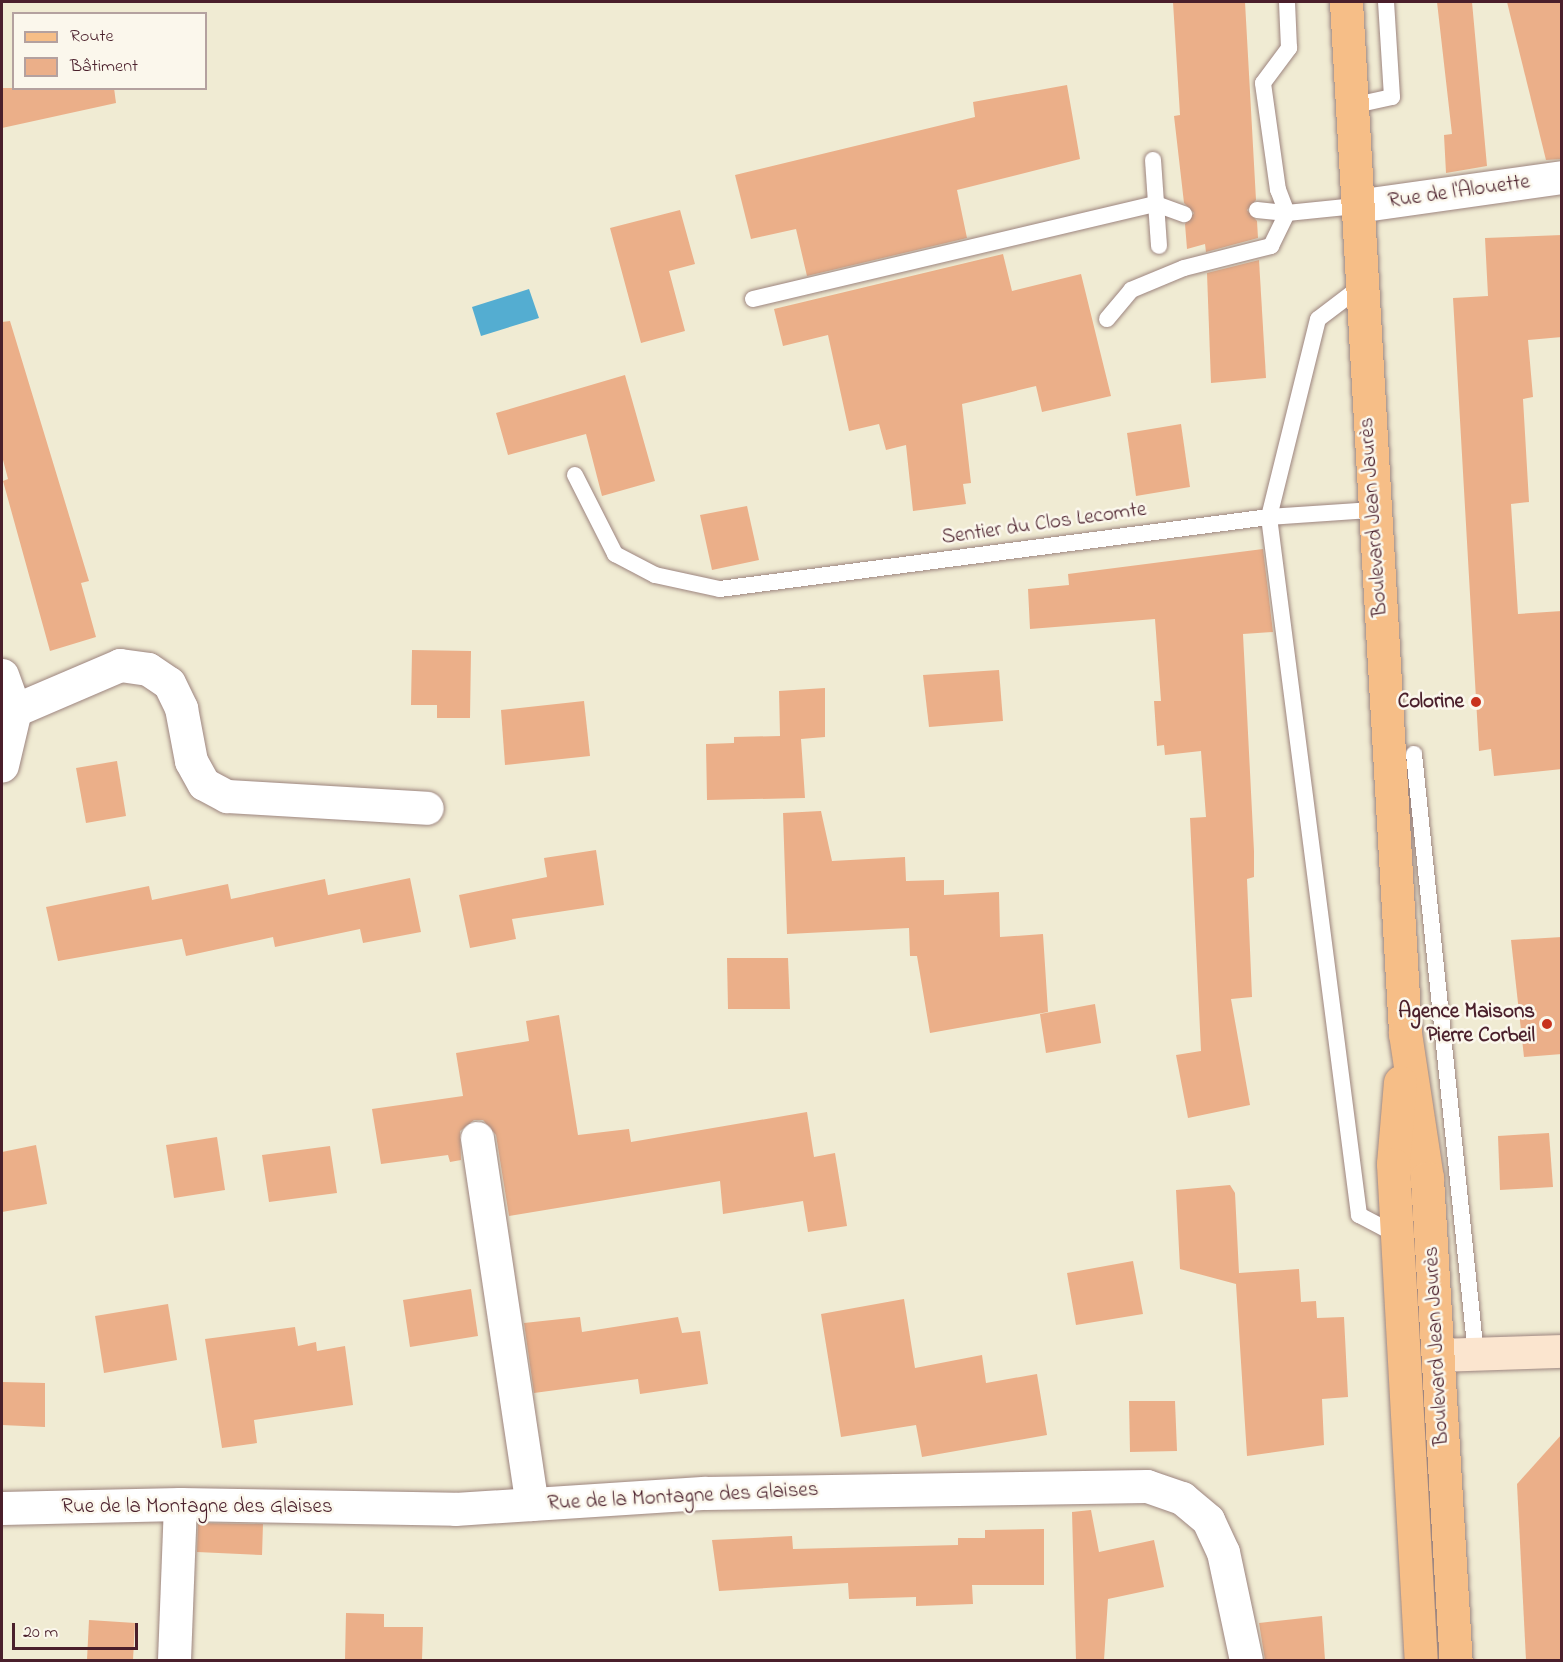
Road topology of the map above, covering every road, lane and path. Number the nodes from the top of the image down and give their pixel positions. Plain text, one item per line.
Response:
1 (1287, 2) edge
2 (1346, 2) edge
3 (1386, 2) edge
4 (1351, 106) junction
5 (1153, 160) dead end
6 (1562, 177) edge
7 (1156, 204) junction
8 (1356, 206) junction
9 (1257, 210) dead end
10 (1287, 213) junction
11 (1185, 214) dead end
12 (1160, 246) dead end
13 (1359, 288) junction
14 (753, 299) dead end
15 (1107, 319) dead end
16 (575, 475) dead end
17 (1373, 510) junction
18 (1269, 516) junction
19 (2, 675) edge
20 (15, 710) junction
21 (1414, 754) dead end
22 (2, 765) edge
23 (427, 808) dead end
24 (1405, 1033) junction
25 (477, 1138) dead end
26 (1397, 1235) junction
27 (1562, 1351) edge
28 (1439, 1355) junction
29 (1476, 1355) junction
30 (180, 1504) junction
31 (532, 1504) junction
32 (2, 1508) edge
33 (174, 1660) edge
34 (1246, 1660) edge
35 (1421, 1660) edge
36 (1456, 1660) edge

1 - 10 lane
2 - 4 main road, Boulevard Jean Jaurès
3 - 4 lane
4 - 8 main road, Boulevard Jean Jaurès
5 - 7 lane
6 - 8 street, Rue de l'Alouette
7 - 11 lane
7 - 12 lane
7 - 14 lane
8 - 10 lane
8 - 13 main road, Boulevard Jean Jaurès
9 - 10 lane
10 - 15 lane
13 - 17 main road, Boulevard Jean Jaurès
13 - 18 lane
16 - 18 lane, Sentier du Clos Lecomte
17 - 18 lane, Sentier du Clos Lecomte
17 - 24 main road, Boulevard Jean Jaurès
18 - 26 lane
19 - 20 street
20 - 22 street
20 - 23 street
21 - 29 lane
24 - 26 main road, Boulevard Jean Jaurès
24 - 28 main road, Boulevard Jean Jaurès
25 - 31 street
26 - 35 main road, Boulevard Jean Jaurès
27 - 29 street
28 - 29 street
28 - 36 main road, Boulevard Jean Jaurès
30 - 31 street, Rue de la Montagne des Glaises
30 - 32 street, Rue de la Montagne des Glaises
30 - 33 street
31 - 34 street, Rue de la Montagne des Glaises

